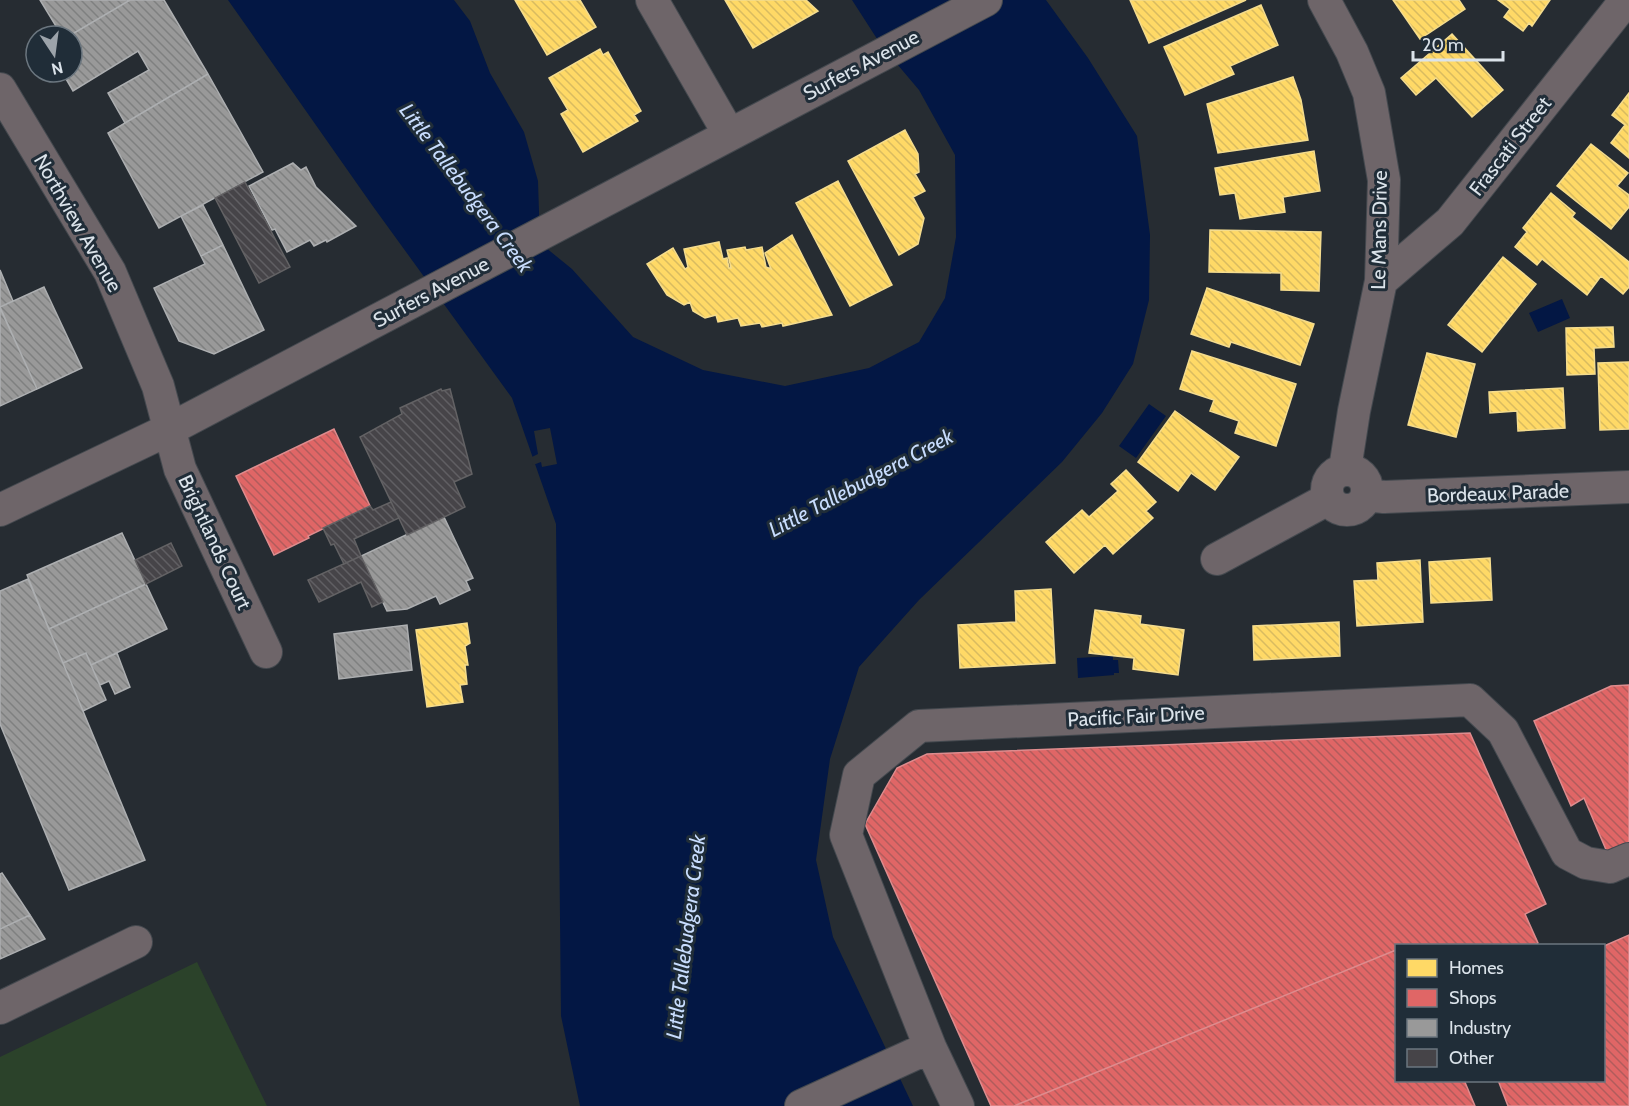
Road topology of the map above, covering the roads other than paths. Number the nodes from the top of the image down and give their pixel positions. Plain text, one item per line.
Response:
1 (652, 0) edge
2 (986, 0) edge
3 (1324, 0) edge
4 (1626, 0) edge
5 (0, 89) edge
6 (729, 134) junction
7 (1382, 280) junction
8 (170, 429) junction
9 (1345, 469) junction
10 (1629, 487) edge
11 (1367, 495) junction
12 (1328, 499) junction
13 (0, 510) edge
14 (1217, 559) dead end
15 (266, 652) dead end
16 (1629, 859) edge
17 (136, 942) dead end
18 (0, 1008) edge
19 (930, 1047) junction
20 (801, 1106) edge
21 (958, 1106) edge

1 - 6 street
2 - 6 street, Surfers Avenue
3 - 7 street, Le Mans Drive
4 - 7 street, Frascati Street
5 - 8 street, Northview Avenue
6 - 8 street, Surfers Avenue
7 - 9 street, Le Mans Drive
8 - 13 street, Surfers Avenue
8 - 15 street, Brightlands Court
9 - 11 street
9 - 12 street
10 - 11 street, Bordeaux Parade
11 - 12 street
12 - 14 street
16 - 19 street, Pacific Fair Drive
17 - 18 street
19 - 20 street
19 - 21 street, Pacific Fair Drive

